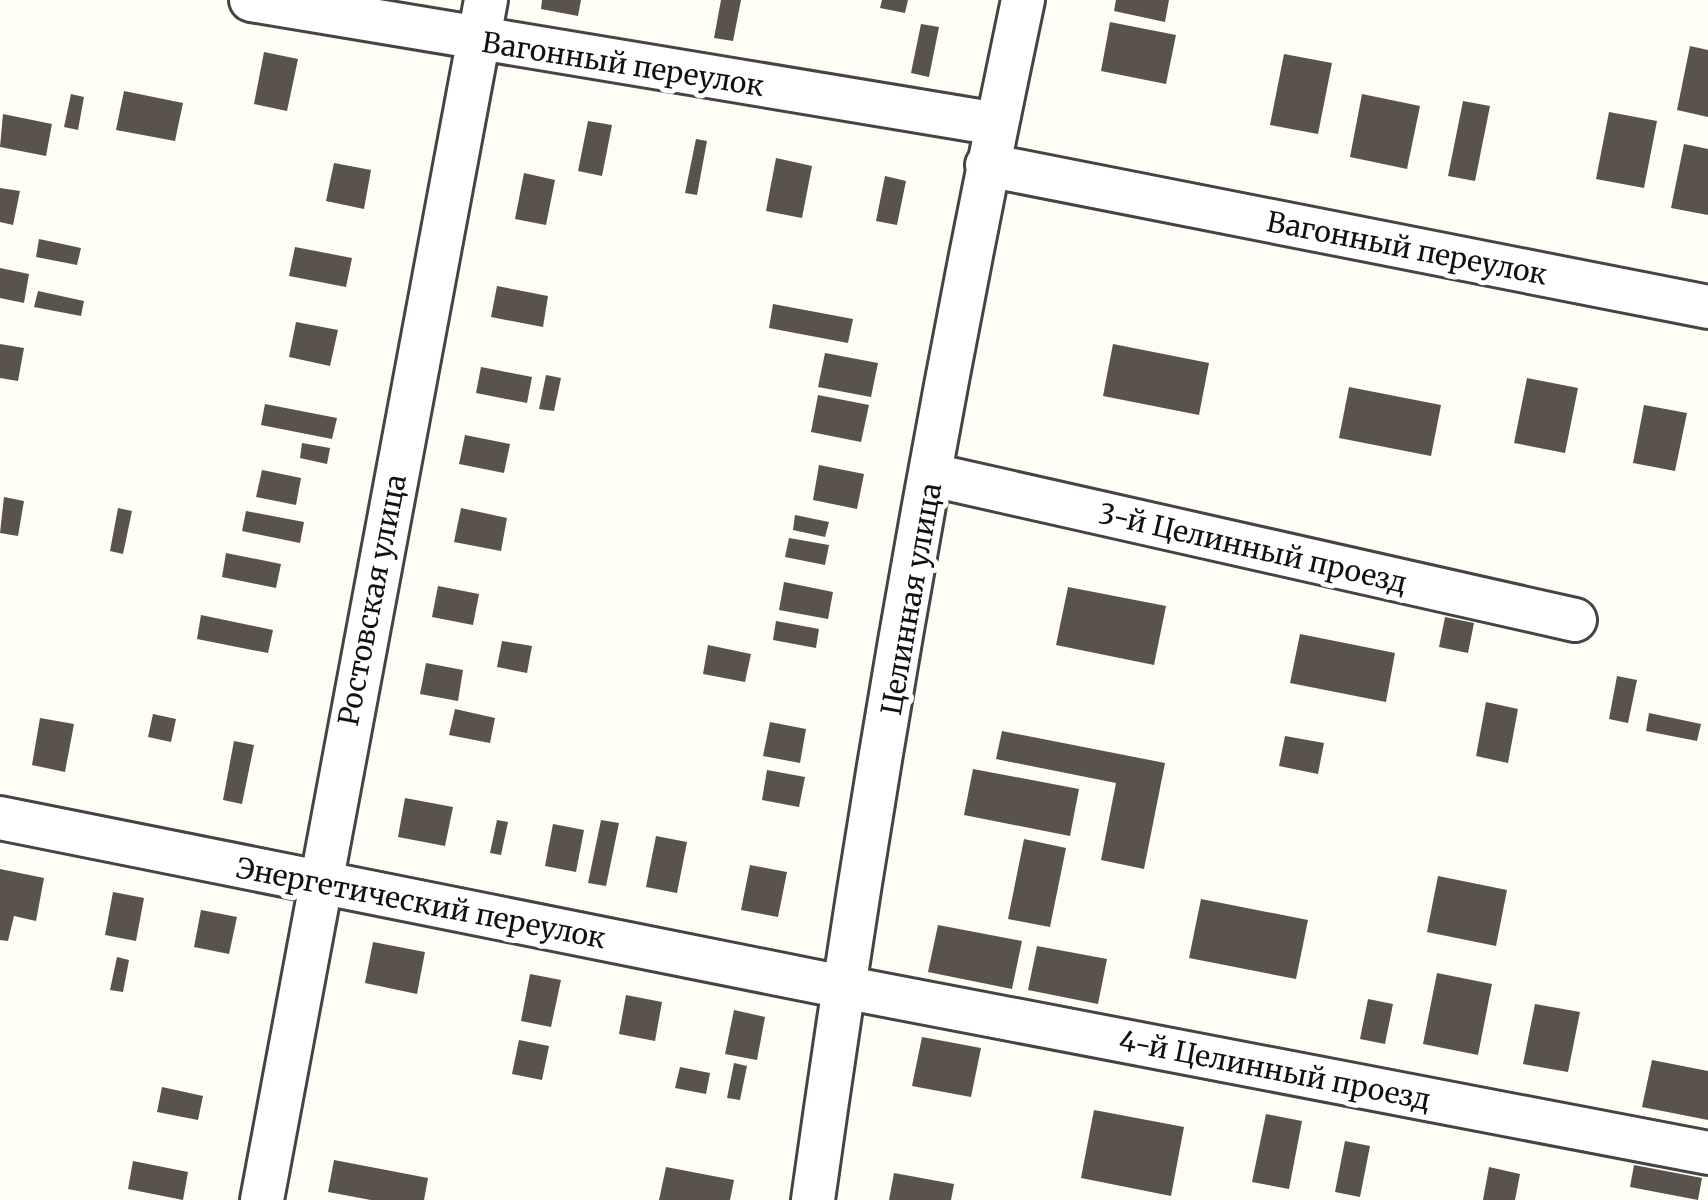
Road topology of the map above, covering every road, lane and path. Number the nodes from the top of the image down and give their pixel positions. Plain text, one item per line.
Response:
1 (250, 0) edge
2 (1023, 0) edge
3 (483, 20) edge
4 (997, 124) junction
5 (987, 165) junction
6 (1708, 307) edge
7 (932, 475) junction
8 (1574, 620) dead end
9 (0, 818) edge
10 (318, 882) junction
11 (843, 987) junction
12 (1708, 1153) edge
13 (262, 1200) edge
14 (813, 1200) edge

1 - 3 street, Вагонный переулок
2 - 4 street, Целинная улица
3 - 4 street, Вагонный переулок
3 - 10 street, Ростовская улица
4 - 5 street, Целинная улица
5 - 6 street, Вагонный переулок
5 - 7 street, Целинная улица
7 - 8 street, 3-й Целинный проезд
7 - 11 street, Целинная улица
9 - 10 street, Энергетический переулок
10 - 11 street, Энергетический переулок
10 - 13 street, Ростовская улица
11 - 12 street, 4-й Целинный проезд
11 - 14 street, Целинная улица

